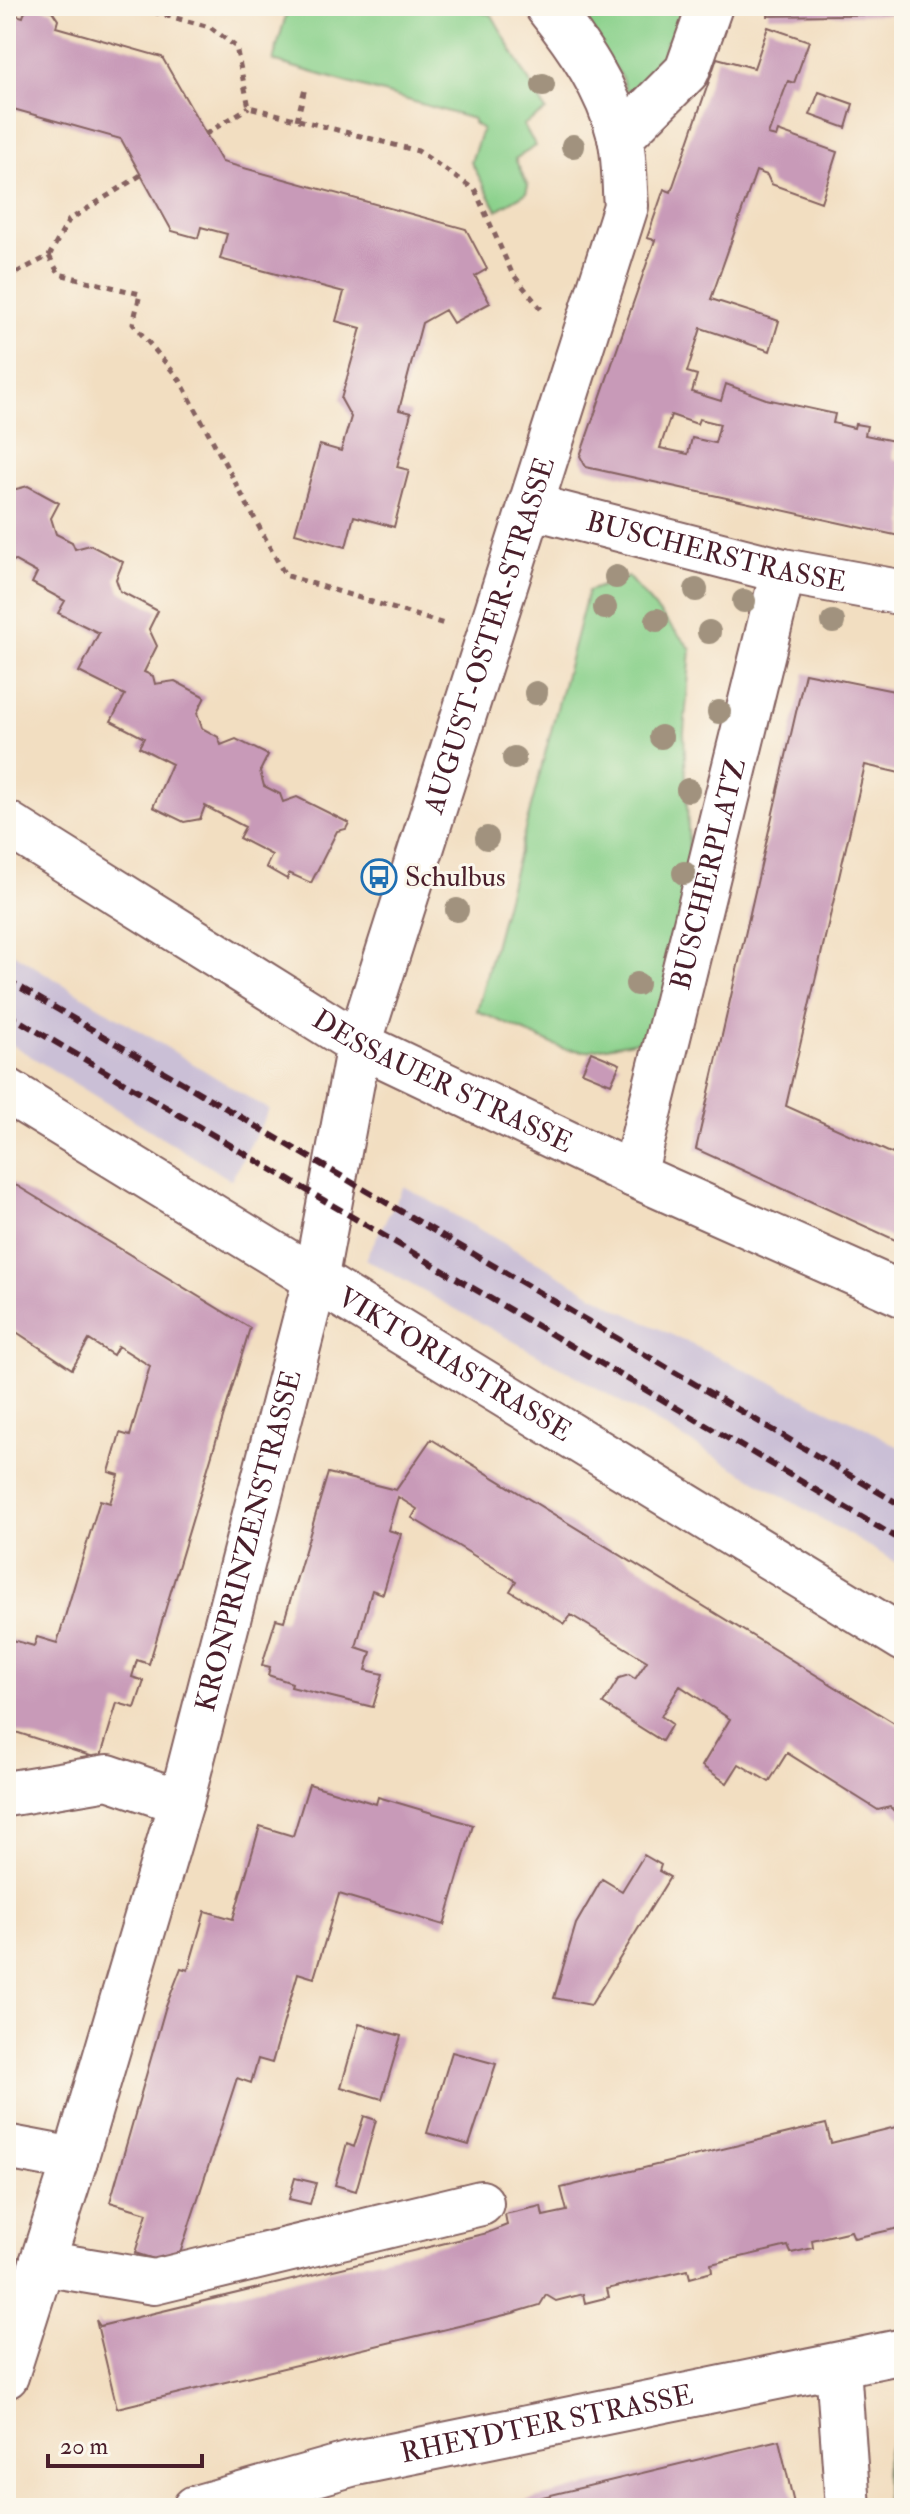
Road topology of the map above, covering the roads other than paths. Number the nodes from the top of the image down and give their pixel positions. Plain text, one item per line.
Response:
1 (547, 6) edge
2 (710, 6) edge
3 (620, 138) junction
4 (530, 506) junction
5 (783, 571) junction
6 (904, 593) edge
7 (6, 823) edge
8 (359, 1044) junction
9 (6, 1090) edge
10 (634, 1175) junction
11 (315, 1281) junction
12 (904, 1295) edge
13 (904, 1639) edge
14 (6, 1794) edge
15 (181, 1802) junction
16 (6, 2147) edge
17 (75, 2160) junction
18 (481, 2203) dead end
19 (42, 2263) junction
20 (904, 2351) edge
21 (838, 2366) junction
22 (6, 2376) edge
23 (195, 2508) edge
24 (848, 2508) edge

1 - 3 street, AUGUST-OSTER-STRASSE
2 - 3 street
3 - 4 street, AUGUST-OSTER-STRASSE
4 - 5 street, BUSCHERSTRASSE
4 - 8 street, AUGUST-OSTER-STRASSE
5 - 6 street, BUSCHERSTRASSE
5 - 10 street, BUSCHERPLATZ
7 - 8 street, DESSAUER STRASSE
8 - 10 street, DESSAUER STRASSE
8 - 11 street, AUGUST-OSTER-STRASSE
9 - 11 street, VIKTORIASTRASSE
10 - 12 street, DESSAUER STRASSE
11 - 13 street, VIKTORIASTRASSE
11 - 15 street, KRONPRINZENSTRASSE
14 - 15 street
15 - 17 street, KRONPRINZENSTRASSE
16 - 17 street
17 - 19 street, KRONPRINZENSTRASSE
18 - 19 street
19 - 22 street, KRONPRINZENSTRASSE
20 - 21 street, RHEYDTER STRASSE
21 - 23 street, RHEYDTER STRASSE
21 - 24 street

